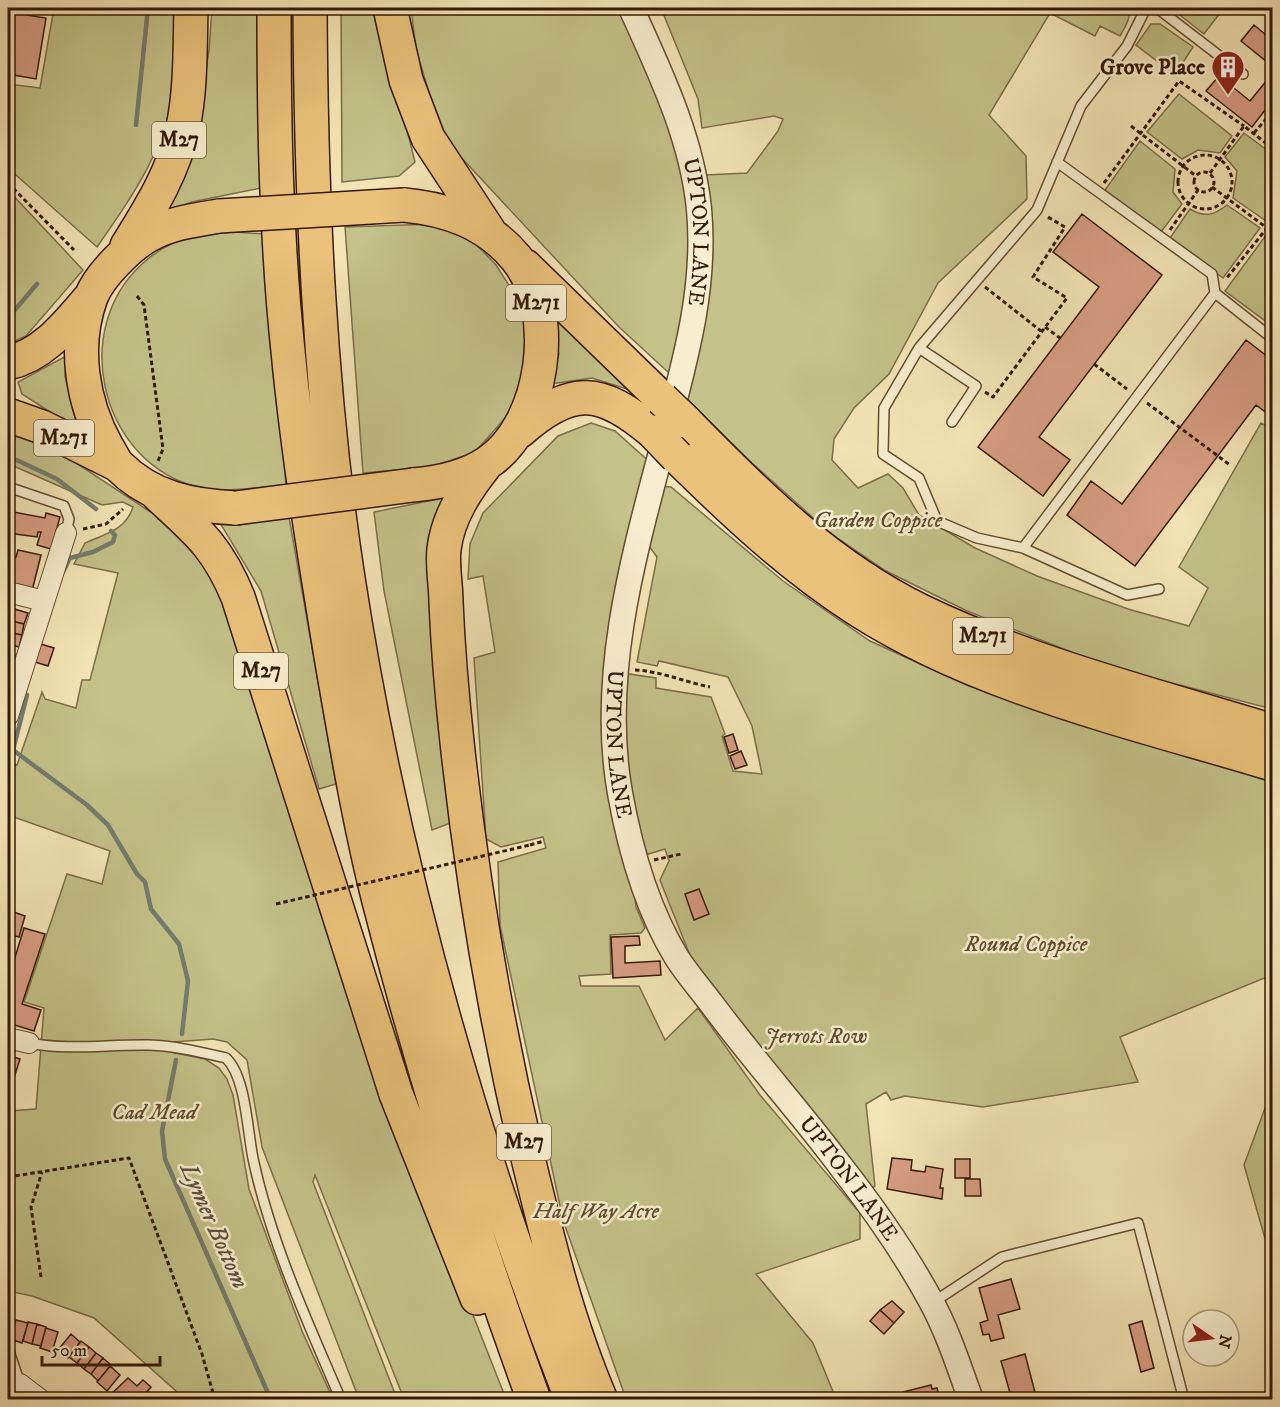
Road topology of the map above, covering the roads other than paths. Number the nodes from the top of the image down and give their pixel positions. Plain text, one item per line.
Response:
1 (191, 8) edge
2 (274, 8) edge
3 (310, 8) edge
4 (390, 8) edge
5 (631, 8) edge
6 (1146, 8) edge
7 (1157, 8) edge
8 (1243, 74) dead end
9 (1057, 162) junction
10 (490, 233) junction
11 (119, 258) junction
12 (517, 259) junction
13 (1215, 293) junction
14 (91, 296) junction
15 (1272, 338) edge
16 (919, 348) junction
17 (8, 363) edge
18 (8, 415) edge
19 (952, 422) dead end
20 (514, 436) junction
21 (487, 463) junction
22 (118, 465) junction
23 (8, 487) edge
24 (158, 495) junction
25 (66, 533) joint
26 (1023, 548) junction
27 (1159, 589) dead end
28 (8, 592) edge
29 (44, 601) junction
30 (8, 716) edge
31 (1272, 731) edge
32 (1272, 764) edge
33 (8, 1038) edge
34 (29, 1043) joint
35 (932, 1303) junction
36 (8, 1348) edge
37 (14, 1388) edge
38 (1183, 1396) dead end
39 (40, 1400) edge
40 (341, 1400) edge
41 (526, 1400) edge
42 (534, 1400) edge
43 (572, 1400) edge
44 (601, 1400) edge
45 (971, 1400) edge

1 - 11 highway, M27
2 - 42 highway
3 - 43 highway, M27
4 - 10 highway
5 - 35 street, UPTON LANE
6 - 9 lane
7 - 8 lane
9 - 13 lane
9 - 16 lane
10 - 11 highway, M271, bridge
10 - 12 highway, M271
11 - 14 highway, M271
12 - 20 highway, M271
12 - 31 highway, M271, bridge
13 - 15 lane
13 - 26 lane
14 - 17 highway, M271
14 - 22 highway, M271
16 - 19 lane
16 - 26 lane
18 - 22 highway, M271
20 - 21 highway, M271
20 - 32 highway, M271, bridge
21 - 24 highway, M271, bridge
21 - 44 highway, M27
22 - 24 highway, M271
23 - 25 lane
24 - 41 highway, M27
25 - 29 street
26 - 27 lane
28 - 29 street
29 - 30 street
33 - 34 street
34 - 40 lane
35 - 38 lane
35 - 45 street, UPTON LANE
36 - 37 lane
37 - 39 street

